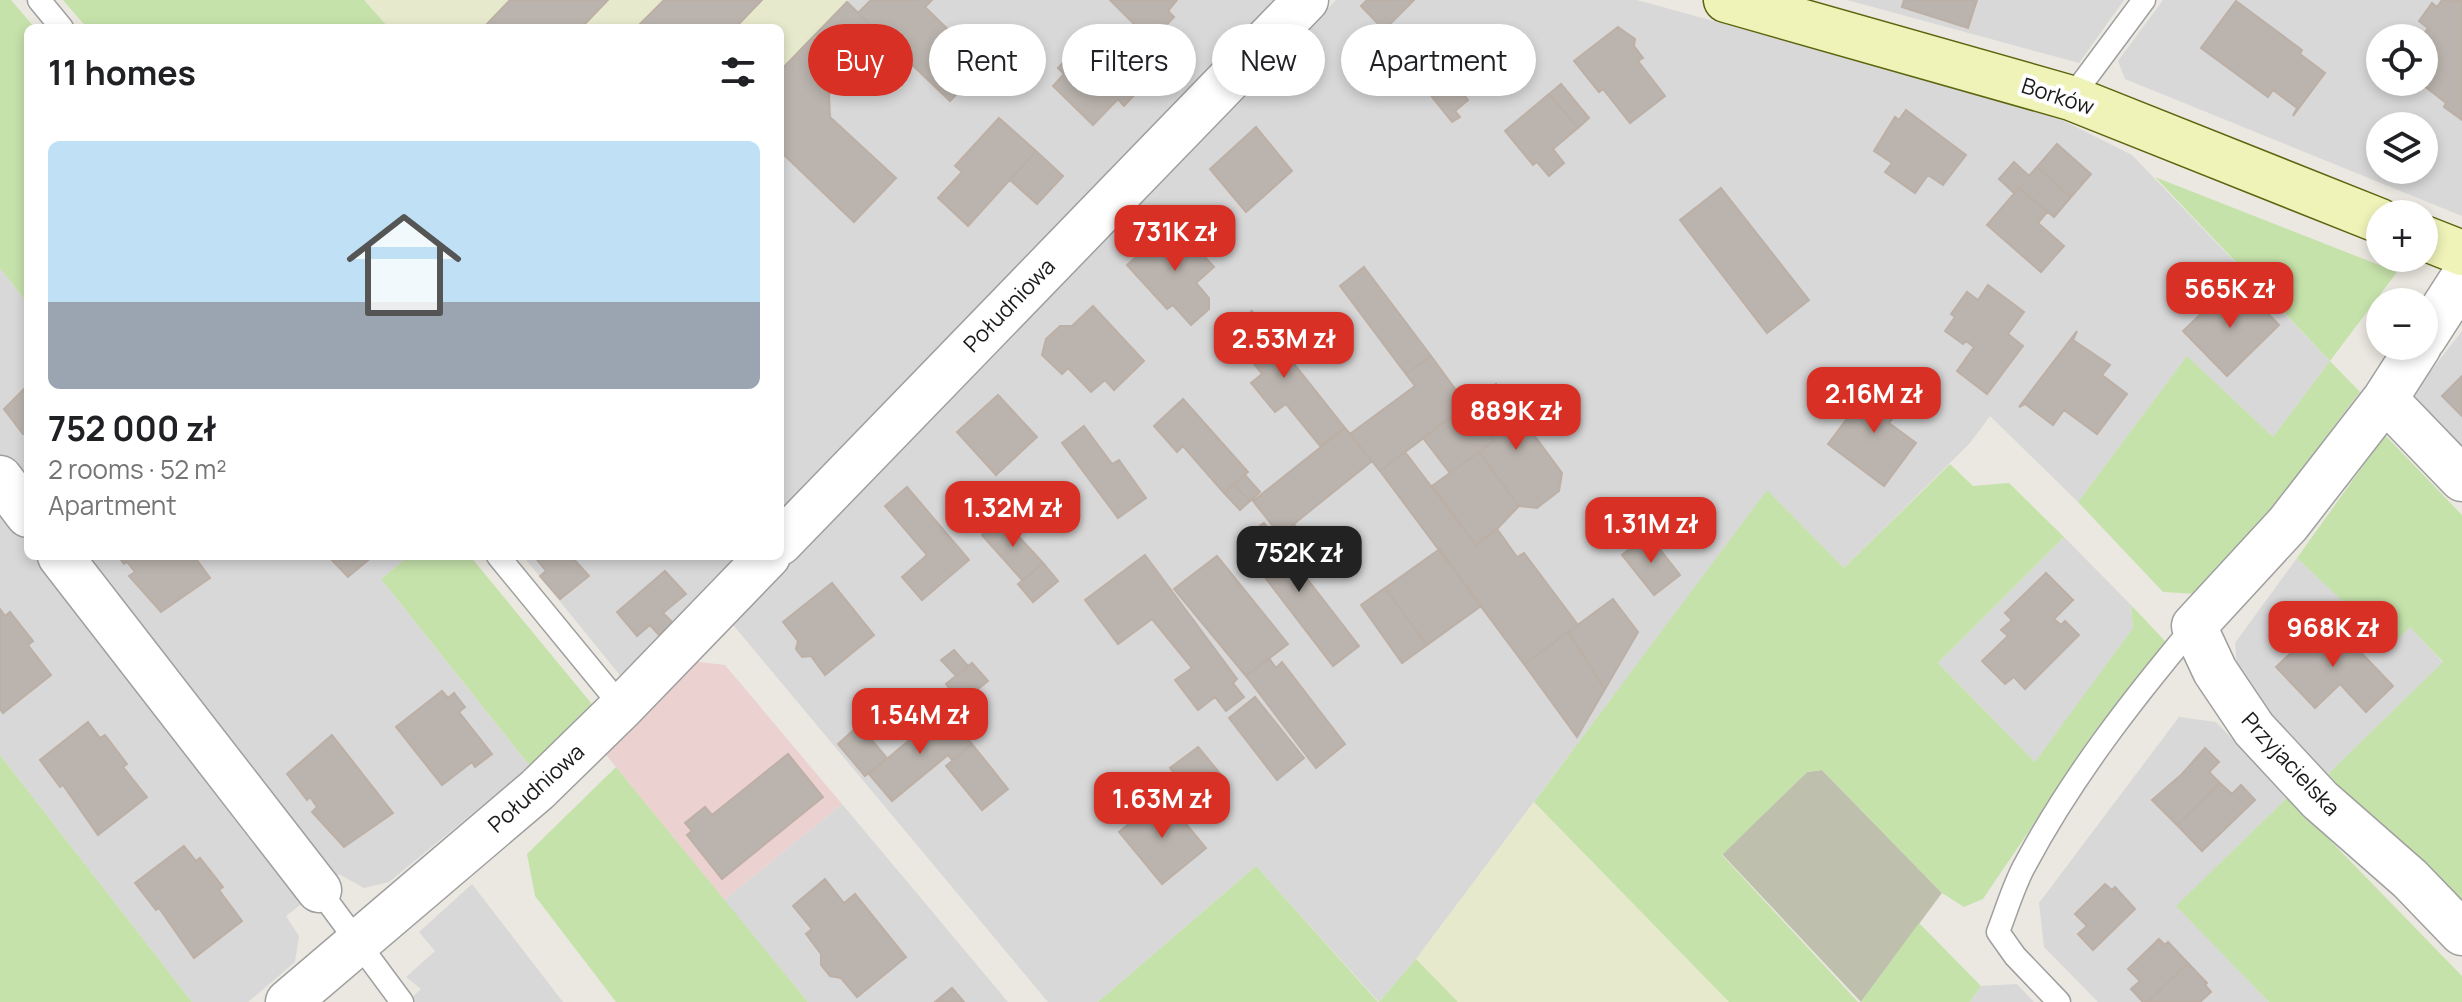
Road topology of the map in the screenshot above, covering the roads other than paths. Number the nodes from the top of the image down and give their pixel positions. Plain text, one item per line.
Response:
1 (39, 0) edge
2 (1306, 0) edge
3 (1726, 0) edge
4 (2144, 0) edge
5 (59, 24) edge
6 (2071, 98) junction
7 (2366, 215) edge
8 (2438, 244) edge
9 (2462, 253) edge
10 (2462, 279) edge
11 (2438, 316) edge
12 (2410, 360) edge
13 (2385, 399) junction
14 (0, 478) edge
15 (2462, 479) edge
16 (24, 510) edge
17 (784, 539) edge
18 (63, 560) edge
19 (501, 560) edge
20 (764, 560) edge
21 (2194, 626) junction
22 (622, 707) junction
23 (319, 890) joint
24 (2462, 933) edge
25 (358, 939) junction
26 (288, 1002) edge
27 (402, 1002) edge
28 (2059, 1002) edge

1 - 5 lane
2 - 17 street, Południowa
3 - 6 street, Borków
4 - 6 lane
6 - 7 street, Borków
8 - 9 street
10 - 11 street
12 - 13 street
13 - 15 street
13 - 21 street
14 - 16 street
18 - 23 street
19 - 22 lane
20 - 22 street, Południowa
21 - 24 street, Przyjacielska
21 - 28 lane
22 - 25 street, Południowa
23 - 25 lane
25 - 26 street, Południowa
25 - 27 lane

